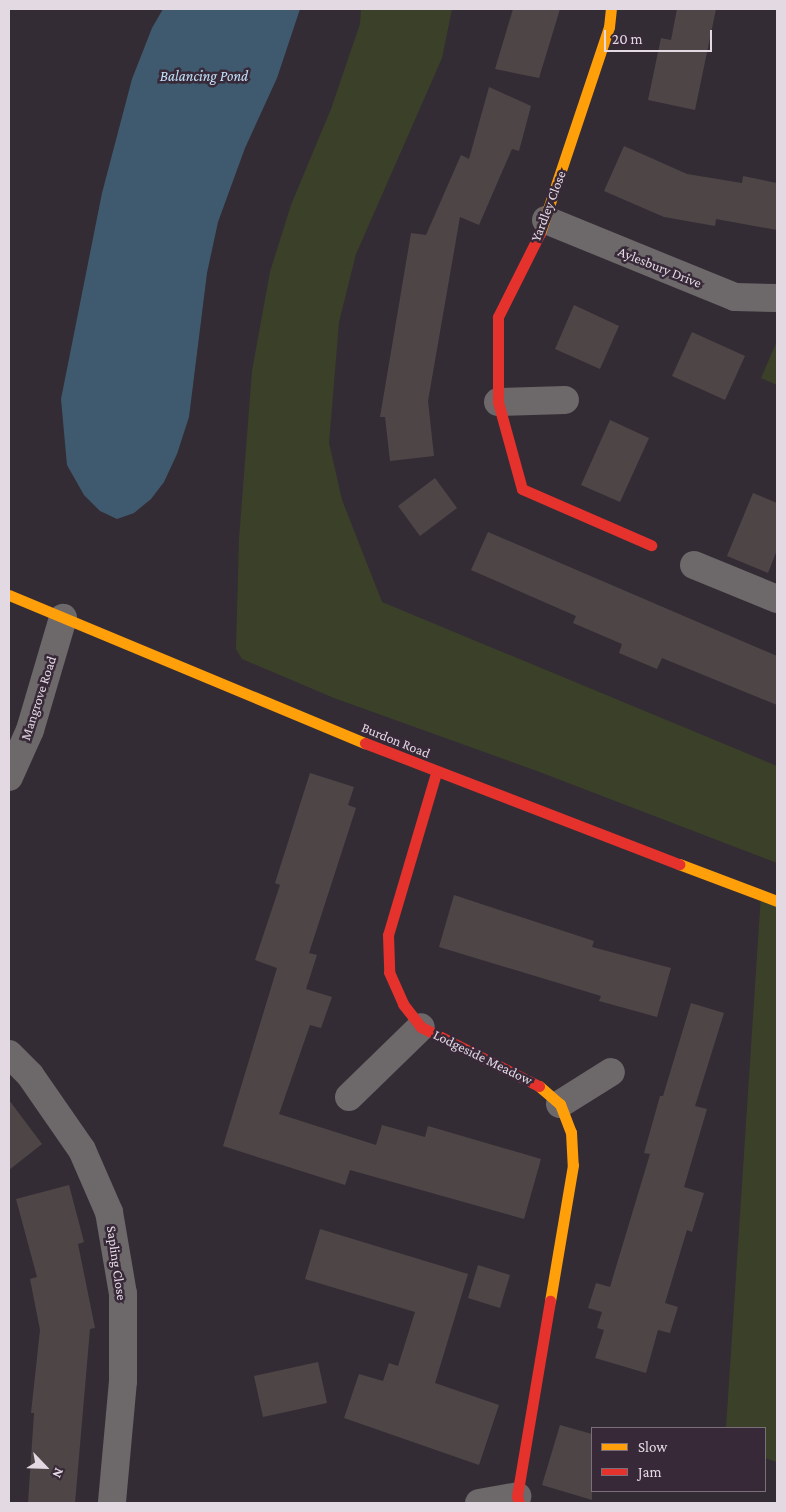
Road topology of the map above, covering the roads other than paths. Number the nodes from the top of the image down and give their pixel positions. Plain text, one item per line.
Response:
1 (610, 9) edge
2 (546, 220) junction
3 (777, 298) edge
4 (565, 400) dead end
5 (498, 402) junction
6 (651, 545) dead end
7 (694, 566) dead end
8 (9, 595) edge
9 (777, 599) edge
10 (63, 618) junction
11 (436, 773) junction
12 (9, 777) edge
13 (777, 901) edge
14 (421, 1027) junction
15 (9, 1054) edge
16 (612, 1072) dead end
17 (349, 1097) dead end
18 (560, 1104) junction
19 (518, 1499) edge
20 (112, 1503) edge
21 (479, 1503) edge

1 - 2 street, Yardley Close
2 - 3 street, Aylesbury Drive
2 - 5 street, Yardley Close
4 - 5 street
5 - 6 street, Yardley Close
7 - 9 street
8 - 10 street, Burdon Road
10 - 11 street, Burdon Road
10 - 12 street, Mangrove Road
11 - 13 street, Burdon Road
11 - 14 street, Lodgeside Meadow
14 - 17 street
14 - 18 street, Lodgeside Meadow
15 - 20 street, Sapling Close
16 - 18 street
18 - 19 street, Lodgeside Meadow
19 - 21 street, Lodgeside Meadow

